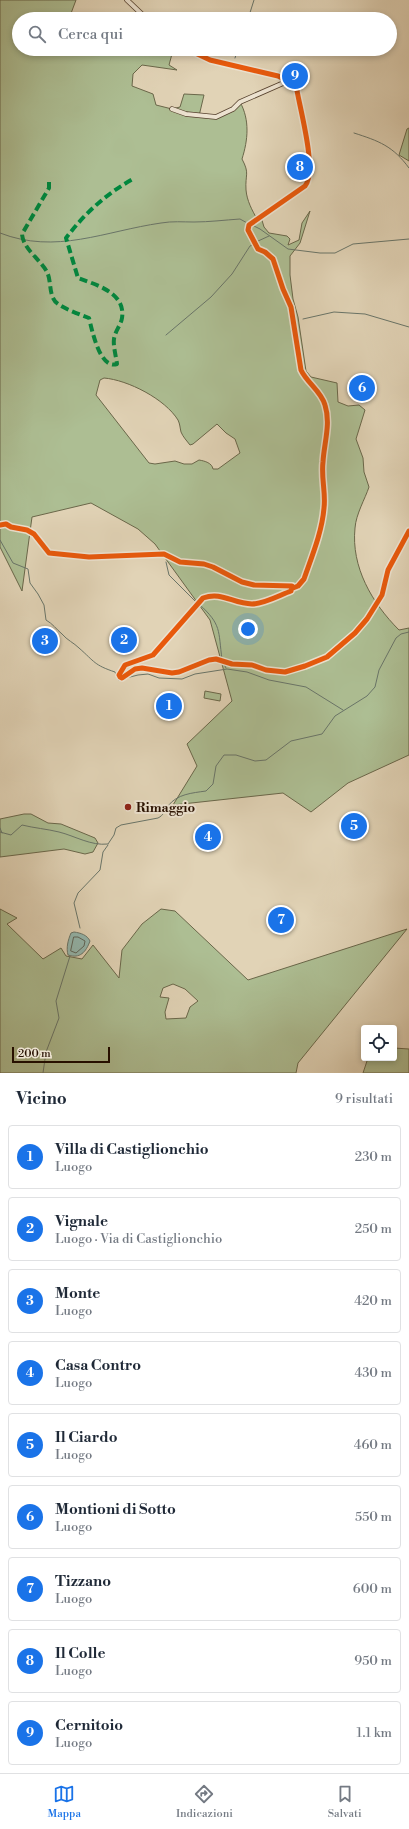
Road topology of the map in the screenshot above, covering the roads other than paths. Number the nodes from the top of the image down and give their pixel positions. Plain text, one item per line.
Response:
1 (127, 0) edge
2 (140, 12) edge
3 (202, 56) edge
4 (288, 81) junction
5 (172, 109) dead end
6 (0, 525) edge
7 (409, 531) edge
8 (293, 588) junction

1 - 2 street
3 - 4 street
4 - 5 street
4 - 8 street
6 - 8 street
7 - 8 street

